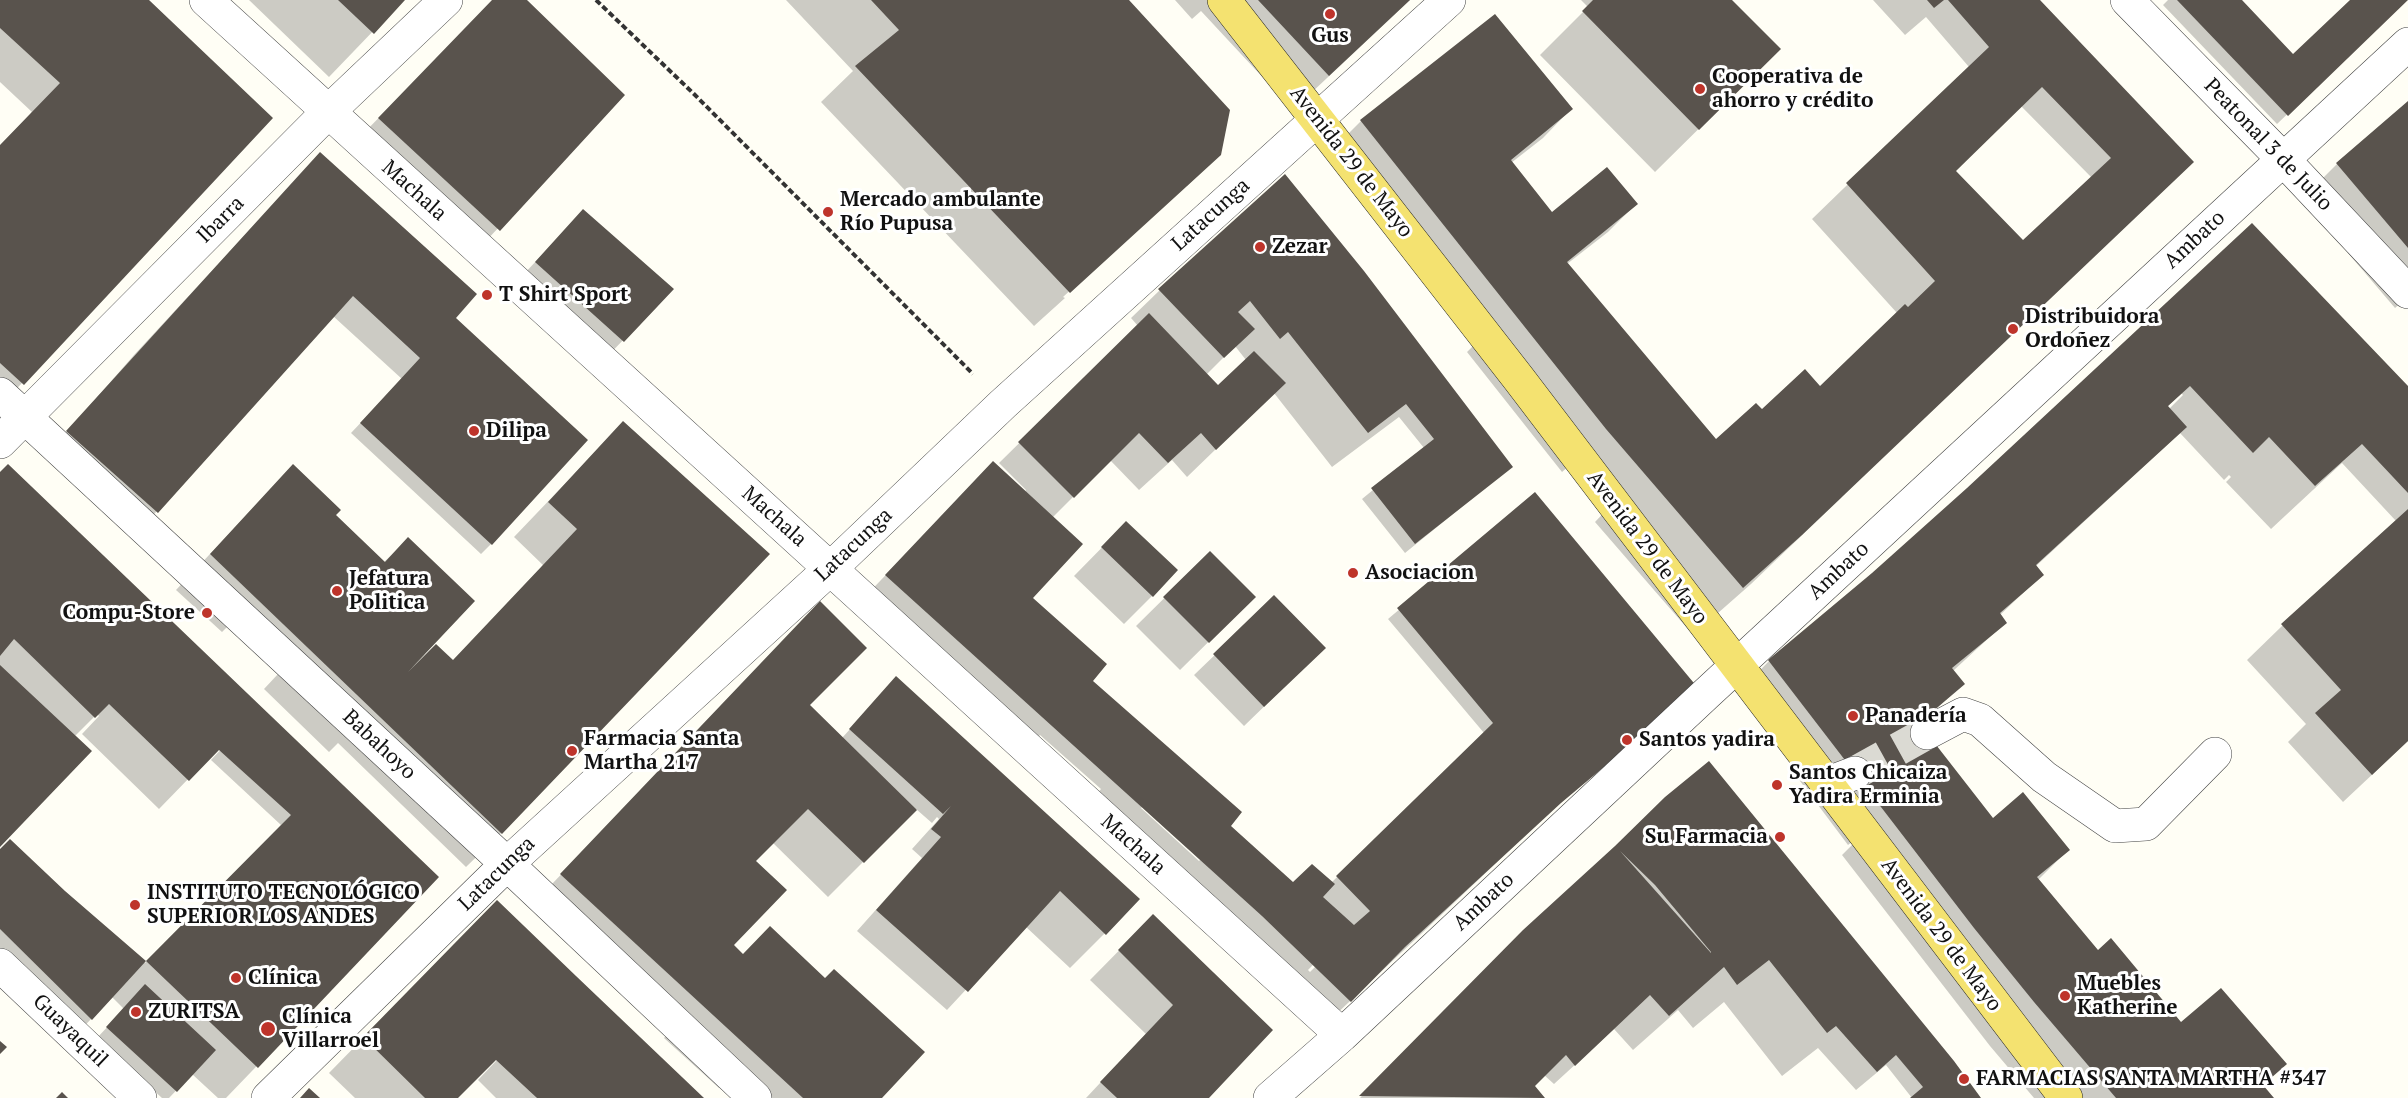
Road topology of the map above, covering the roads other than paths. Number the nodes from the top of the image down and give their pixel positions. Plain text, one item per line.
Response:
1 (206, 0) edge
2 (446, 0) edge
3 (1224, 0) edge
4 (1449, 0) edge
5 (2127, 0) edge
6 (2408, 44) edge
7 (327, 113) junction
8 (1317, 118) junction
9 (2282, 159) junction
10 (2408, 292) edge
11 (0, 394) edge
12 (26, 417) junction
13 (0, 442) edge
14 (831, 568) junction
15 (1737, 666) junction
16 (1927, 733) tunnel mouth
17 (2215, 754) dead end
18 (507, 864) junction
19 (0, 964) edge
20 (1342, 1035) junction
21 (140, 1098) edge
22 (268, 1098) edge
23 (755, 1098) edge
24 (1270, 1098) edge
25 (2066, 1098) edge

1 - 7 street, Machala
2 - 7 street, Ibarra
3 - 8 main road, Avenida 29 de Mayo
4 - 8 street, Latacunga
5 - 9 street, Peatonal 3 de Julio
6 - 9 street, Ambato
7 - 12 street, Ibarra
7 - 14 street, Machala
8 - 14 street, Latacunga
8 - 15 main road, Avenida 29 de Mayo
9 - 10 street, Peatonal 3 de Julio
9 - 15 street, Ambato
11 - 12 street, Babahoyo
12 - 13 street, Ibarra
12 - 18 street, Babahoyo
14 - 18 street, Latacunga
14 - 20 street, Machala
15 - 20 street, Ambato
15 - 25 main road, Avenida 29 de Mayo
16 - 17 street
18 - 22 street, Latacunga
18 - 23 street, Babahoyo
19 - 21 street, Guayaquil
20 - 24 street, Ambato

